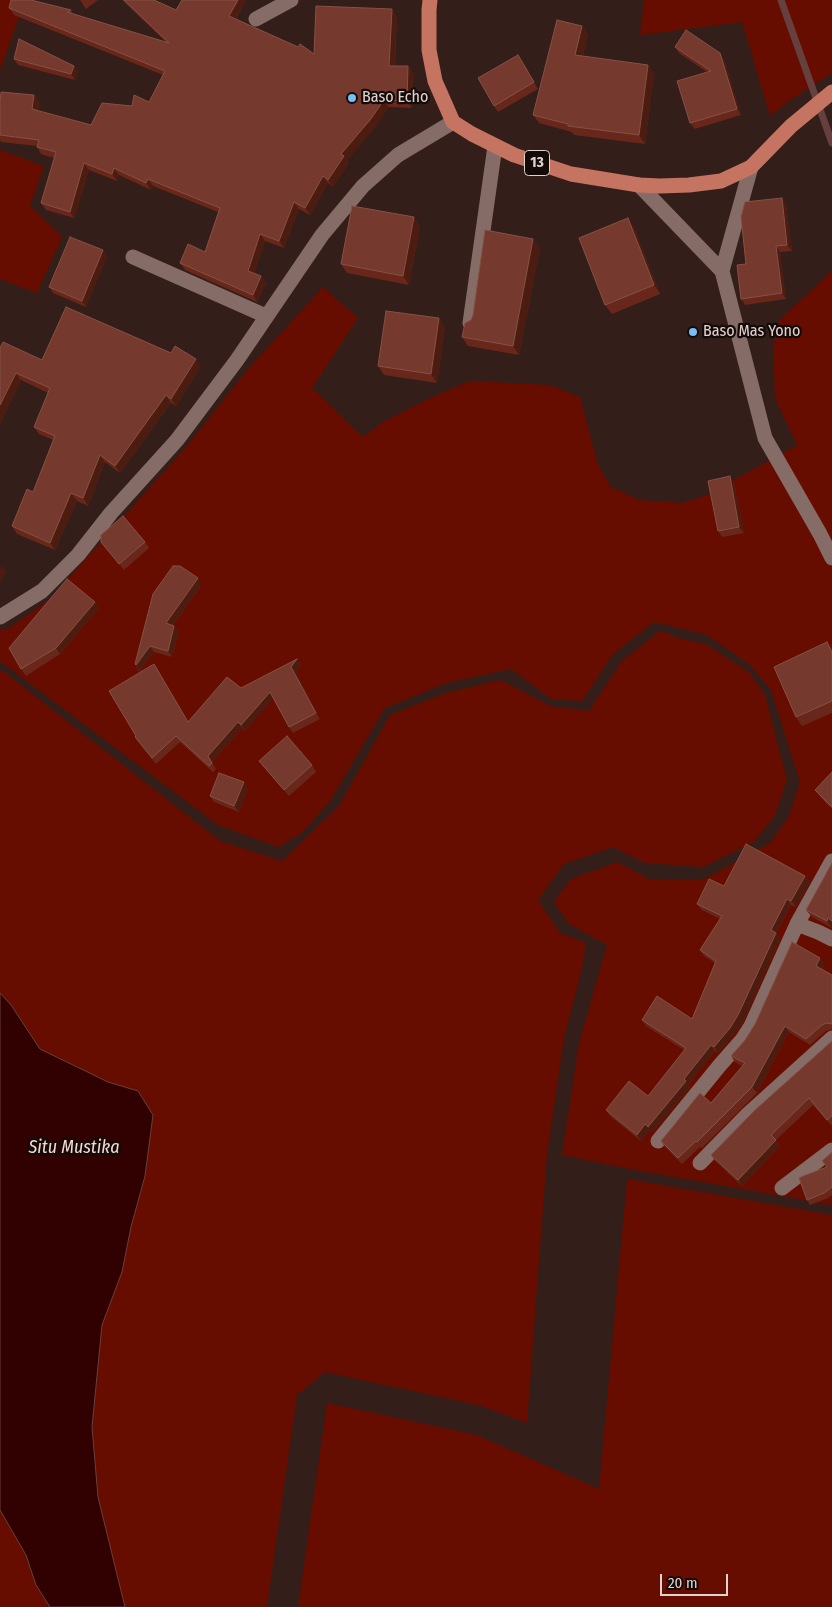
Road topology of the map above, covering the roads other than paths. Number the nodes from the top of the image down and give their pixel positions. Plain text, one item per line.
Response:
1 (290, 0) edge
2 (430, 0) edge
3 (256, 19) dead end
4 (832, 92) edge
5 (453, 122) junction
6 (495, 146) junction
7 (751, 167) junction
8 (639, 185) junction
9 (133, 258) dead end
10 (722, 271) junction
11 (266, 316) junction
12 (470, 323) edge
13 (832, 558) edge
14 (0, 617) edge
15 (832, 860) edge
16 (798, 924) junction
17 (832, 939) edge
18 (832, 1038) edge
19 (658, 1141) dead end
20 (832, 1150) edge
21 (700, 1163) dead end
22 (782, 1188) dead end

1 - 3 street
2 - 5 highway
4 - 7 highway, 13
5 - 6 highway, 13
5 - 11 street
6 - 8 highway, 13
6 - 12 street
7 - 8 highway, 13
7 - 10 street
8 - 10 street
9 - 11 street
10 - 13 street
11 - 14 street
15 - 16 street
16 - 17 street
16 - 19 street
18 - 21 street
20 - 22 street

